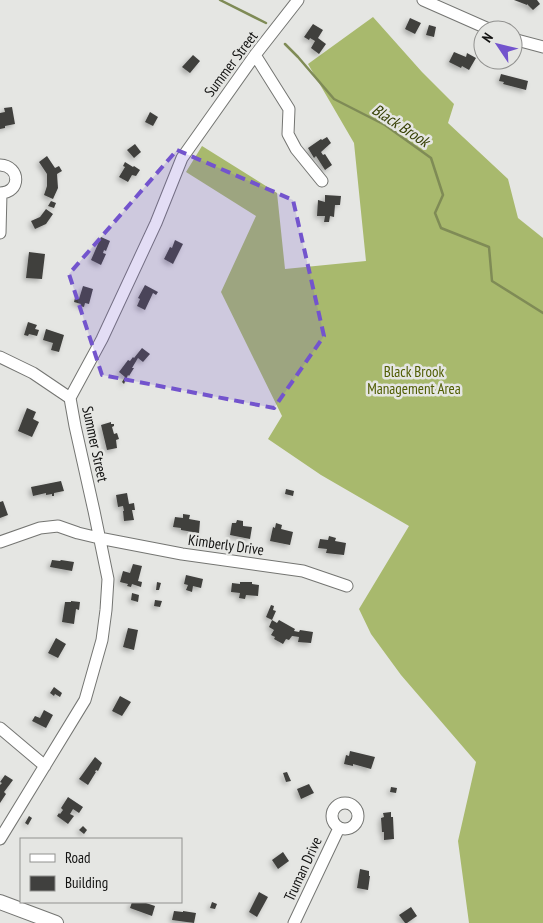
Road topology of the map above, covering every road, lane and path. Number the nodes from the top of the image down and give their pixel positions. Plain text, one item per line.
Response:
1 (298, 0) edge
2 (423, 0) edge
3 (473, 22) edge
4 (523, 42) edge
5 (543, 47) edge
6 (254, 55) junction
7 (0, 165) edge
8 (322, 181) dead end
9 (0, 193) edge
10 (0, 233) edge
11 (0, 357) edge
12 (70, 398) junction
13 (99, 538) junction
14 (0, 542) edge
15 (347, 586) dead end
16 (0, 728) edge
17 (45, 766) junction
18 (339, 828) dead end
19 (0, 839) edge
20 (0, 902) edge
21 (56, 923) edge
22 (294, 923) edge

1 - 6 street, Summer Street
2 - 3 street
4 - 5 street
6 - 8 street
6 - 12 street, Summer Street
7 - 9 street
9 - 10 street
11 - 12 street
12 - 13 street, Summer Street
13 - 14 street, Kimberly Drive
13 - 15 street, Kimberly Drive
13 - 17 street, Summer Street
16 - 17 street
17 - 19 street, Summer Street
18 - 22 street, Truman Drive
20 - 21 main road

